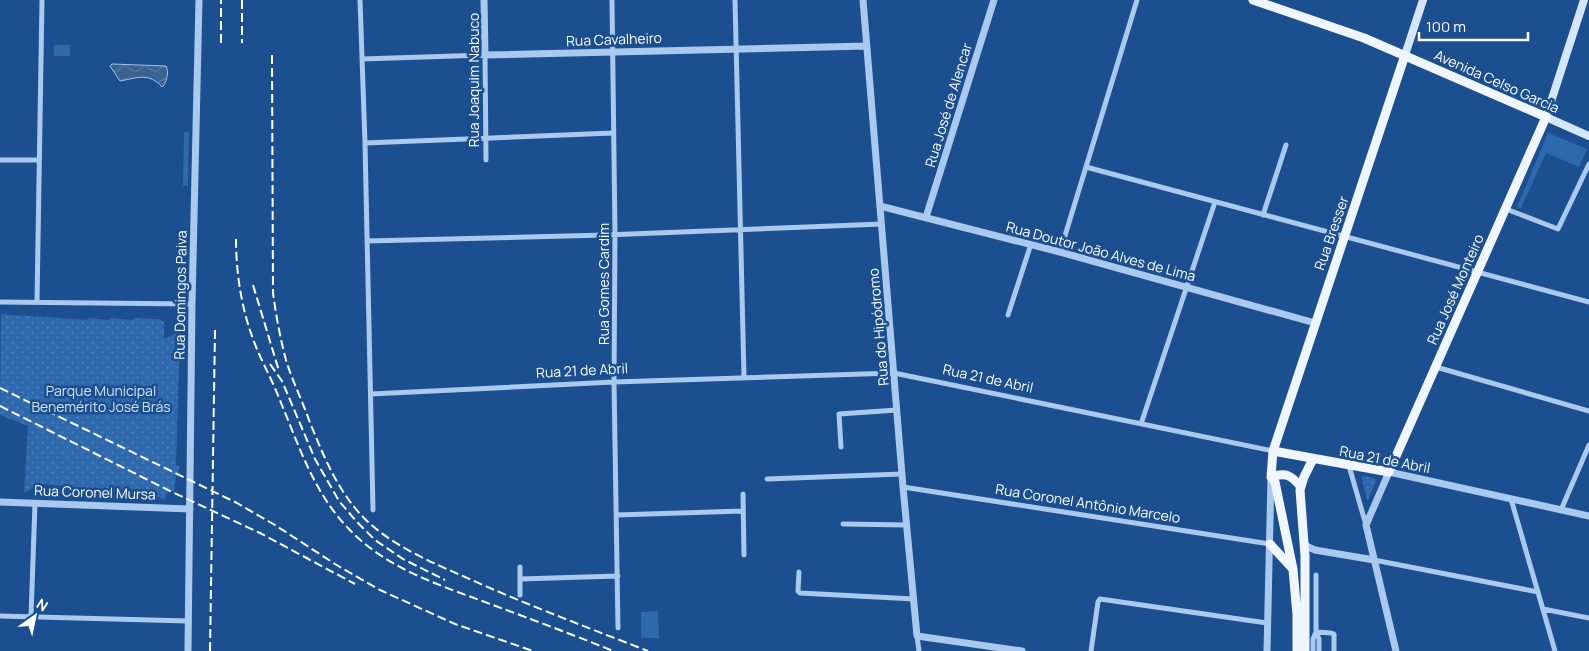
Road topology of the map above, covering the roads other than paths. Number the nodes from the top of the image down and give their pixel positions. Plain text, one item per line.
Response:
1 (42, 0) edge
2 (199, 0) edge
3 (360, 0) edge
4 (484, 0) edge
5 (612, 0) edge
6 (736, 0) edge
7 (863, 0) edge
8 (994, 0) edge
9 (1137, 0) edge
10 (1253, 0) edge
11 (1423, 0) edge
12 (1584, 0) edge
13 (867, 46) junction
14 (736, 48) junction
15 (612, 52) junction
16 (1405, 55) junction
17 (485, 56) junction
18 (362, 59) junction
19 (1546, 117) junction
20 (613, 133) junction
21 (1589, 136) edge
22 (485, 139) junction
23 (365, 143) junction
24 (1286, 145) dead end
25 (0, 160) edge
26 (39, 160) junction
27 (486, 160) dead end
28 (1589, 164) edge
29 (1086, 167) junction
30 (1215, 202) junction
31 (880, 206) junction
32 (1506, 209) junction
33 (1263, 215) junction
34 (926, 218) junction
35 (882, 224) junction
36 (741, 229) junction
37 (615, 234) junction
38 (1344, 237) junction
39 (367, 241) junction
40 (1031, 244) junction
41 (1060, 252) junction
42 (1478, 272) junction
43 (1186, 286) junction
44 (0, 302) edge
45 (38, 302) junction
46 (1589, 302) edge
47 (192, 304) junction
48 (1008, 315) dead end
49 (1315, 323) junction
50 (1436, 367) junction
51 (894, 373) junction
52 (744, 377) junction
53 (614, 382) junction
54 (371, 394) junction
55 (897, 410) junction
56 (1589, 411) edge
57 (1141, 424) junction
58 (1589, 445) edge
59 (841, 447) dead end
60 (1272, 451) junction
61 (1313, 459) junction
62 (1349, 466) junction
63 (1389, 472) junction
64 (902, 474) junction
65 (1271, 477) junction
66 (767, 479) dead end
67 (1301, 486) junction
68 (903, 487) junction
69 (743, 494) dead end
70 (1511, 500) junction
71 (0, 502) edge
72 (35, 503) junction
73 (190, 509) junction
74 (373, 510) dead end
75 (1561, 510) junction
76 (743, 511) junction
77 (616, 515) junction
78 (1589, 516) edge
79 (842, 524) dead end
80 (907, 525) junction
81 (1366, 525) junction
82 (1270, 544) junction
83 (1304, 545) junction
84 (1316, 550) junction
85 (744, 555) dead end
86 (1304, 556) junction
87 (1374, 560) junction
88 (520, 567) dead end
89 (1293, 569) junction
90 (799, 572) dead end
91 (618, 576) junction
92 (1316, 576) dead end
93 (520, 579) junction
94 (1538, 592) junction
95 (520, 595) dead end
96 (914, 599) junction
97 (1543, 608) junction
98 (1301, 614) junction
99 (0, 616) edge
100 (32, 617) junction
101 (1589, 618) edge
102 (188, 621) junction
103 (1267, 623) junction
104 (618, 628) dead end
105 (1316, 632) junction
106 (918, 636) junction
107 (188, 651) edge
108 (919, 651) edge
109 (1022, 651) edge
110 (1091, 651) edge
111 (1267, 651) edge
112 (1297, 651) edge
113 (1305, 651) edge
114 (1313, 651) edge
115 (1319, 651) edge
116 (1334, 651) edge
117 (1396, 651) edge
118 (1555, 651) edge

1 - 26 street
2 - 47 street, Rua Domingos Paiva
3 - 18 street
4 - 17 street, Rua Joaquim Nabuco
5 - 15 street, Rua Gomes Cardim
6 - 14 street
7 - 13 street, Rua do Hipódromo
8 - 34 street, Rua José de Alencar
9 - 29 street
10 - 16 main road, Avenida Celso Garcia
11 - 16 main road, Rua Bresser
12 - 19 main road
13 - 14 street, Rua Cavalheiro
13 - 31 street, Rua do Hipódromo
14 - 15 street, Rua Cavalheiro
14 - 36 street
15 - 17 street, Rua Cavalheiro
15 - 20 street, Rua Gomes Cardim
16 - 19 main road, Avenida Celso Garcia
16 - 38 main road, Rua Bresser
17 - 18 street, Rua Cavalheiro
17 - 22 street, Rua Joaquim Nabuco
18 - 23 street
19 - 21 main road, Avenida Celso Garcia
19 - 32 main road, Rua José Monteiro
20 - 22 street
20 - 37 street, Rua Gomes Cardim
22 - 23 street
22 - 27 street, Rua Joaquim Nabuco
23 - 39 street
24 - 33 street
25 - 26 street
26 - 45 street
28 - 32 street
29 - 30 street
29 - 41 street
30 - 33 street
30 - 43 street
31 - 34 street, Rua Doutor João Alves de Lima
31 - 35 street, Rua do Hipódromo
32 - 42 main road, Rua José Monteiro
33 - 38 street
34 - 40 street, Rua Doutor João Alves de Lima
35 - 36 street
35 - 51 street, Rua do Hipódromo
36 - 37 street
36 - 52 street
37 - 39 street
37 - 53 street, Rua Gomes Cardim
38 - 42 street
38 - 49 main road, Rua Bresser
39 - 54 street
40 - 41 street, Rua Doutor João Alves de Lima
40 - 48 street
41 - 43 street, Rua Doutor João Alves de Lima
42 - 46 street
42 - 50 main road, Rua José Monteiro
43 - 49 street, Rua Doutor João Alves de Lima
43 - 57 street
44 - 45 street
45 - 47 street
47 - 73 street, Rua Domingos Paiva
49 - 60 main road, Rua Bresser
50 - 56 street
50 - 63 main road, Rua José Monteiro
51 - 52 street, Rua 21 de Abril
51 - 55 street, Rua do Hipódromo
51 - 57 street, Rua 21 de Abril
52 - 53 street, Rua 21 de Abril
53 - 54 street, Rua 21 de Abril
53 - 77 street, Rua Gomes Cardim
54 - 74 street
55 - 59 street
55 - 64 street, Rua do Hipódromo
57 - 60 street, Rua 21 de Abril
58 - 75 street
60 - 61 main road, Rua 21 de Abril
60 - 65 main road, Rua Bresser
61 - 62 main road, Rua 21 de Abril
61 - 67 main road, Rua Bresser
62 - 63 main road, Rua 21 de Abril
62 - 81 street
63 - 70 street, Rua 21 de Abril
63 - 81 street
64 - 66 street
64 - 68 street, Rua do Hipódromo
65 - 67 main road
65 - 82 street, Rua Bresser
65 - 89 main road, Rua Bresser
67 - 83 main road, Rua Bresser
68 - 80 street, Rua do Hipódromo
68 - 82 street, Rua Coronel Antônio Marcelo
69 - 76 street
70 - 75 street, Rua 21 de Abril
70 - 94 street
71 - 72 street, Rua Coronel Mursa
72 - 73 street, Rua Coronel Mursa
72 - 100 street
73 - 102 street, Rua Domingos Paiva
75 - 78 street, Rua 21 de Abril
76 - 77 street
76 - 85 street
77 - 91 street, Rua Gomes Cardim
79 - 80 street
80 - 96 street, Rua do Hipódromo
81 - 87 street
82 - 89 main road
82 - 103 street, Rua Bresser
83 - 84 street
83 - 86 main road, Rua Bresser
84 - 86 street
84 - 87 street
86 - 98 main road, Rua Bresser
87 - 94 street
87 - 117 street
88 - 93 street
89 - 98 main road, Rua Bresser
90 - 96 street
91 - 93 street
91 - 104 street, Rua Gomes Cardim
92 - 105 street
93 - 95 street
94 - 97 street
96 - 106 street, Rua do Hipódromo
97 - 101 street
97 - 118 street
98 - 112 main road, Rua Bresser
98 - 113 main road, Rua Bresser
99 - 100 street
100 - 102 street
102 - 107 street, Rua Domingos Paiva
103 - 110 street
103 - 111 street, Rua Bresser
105 - 114 street
105 - 115 street
105 - 116 street
106 - 108 street, Rua do Hipódromo
106 - 109 street

